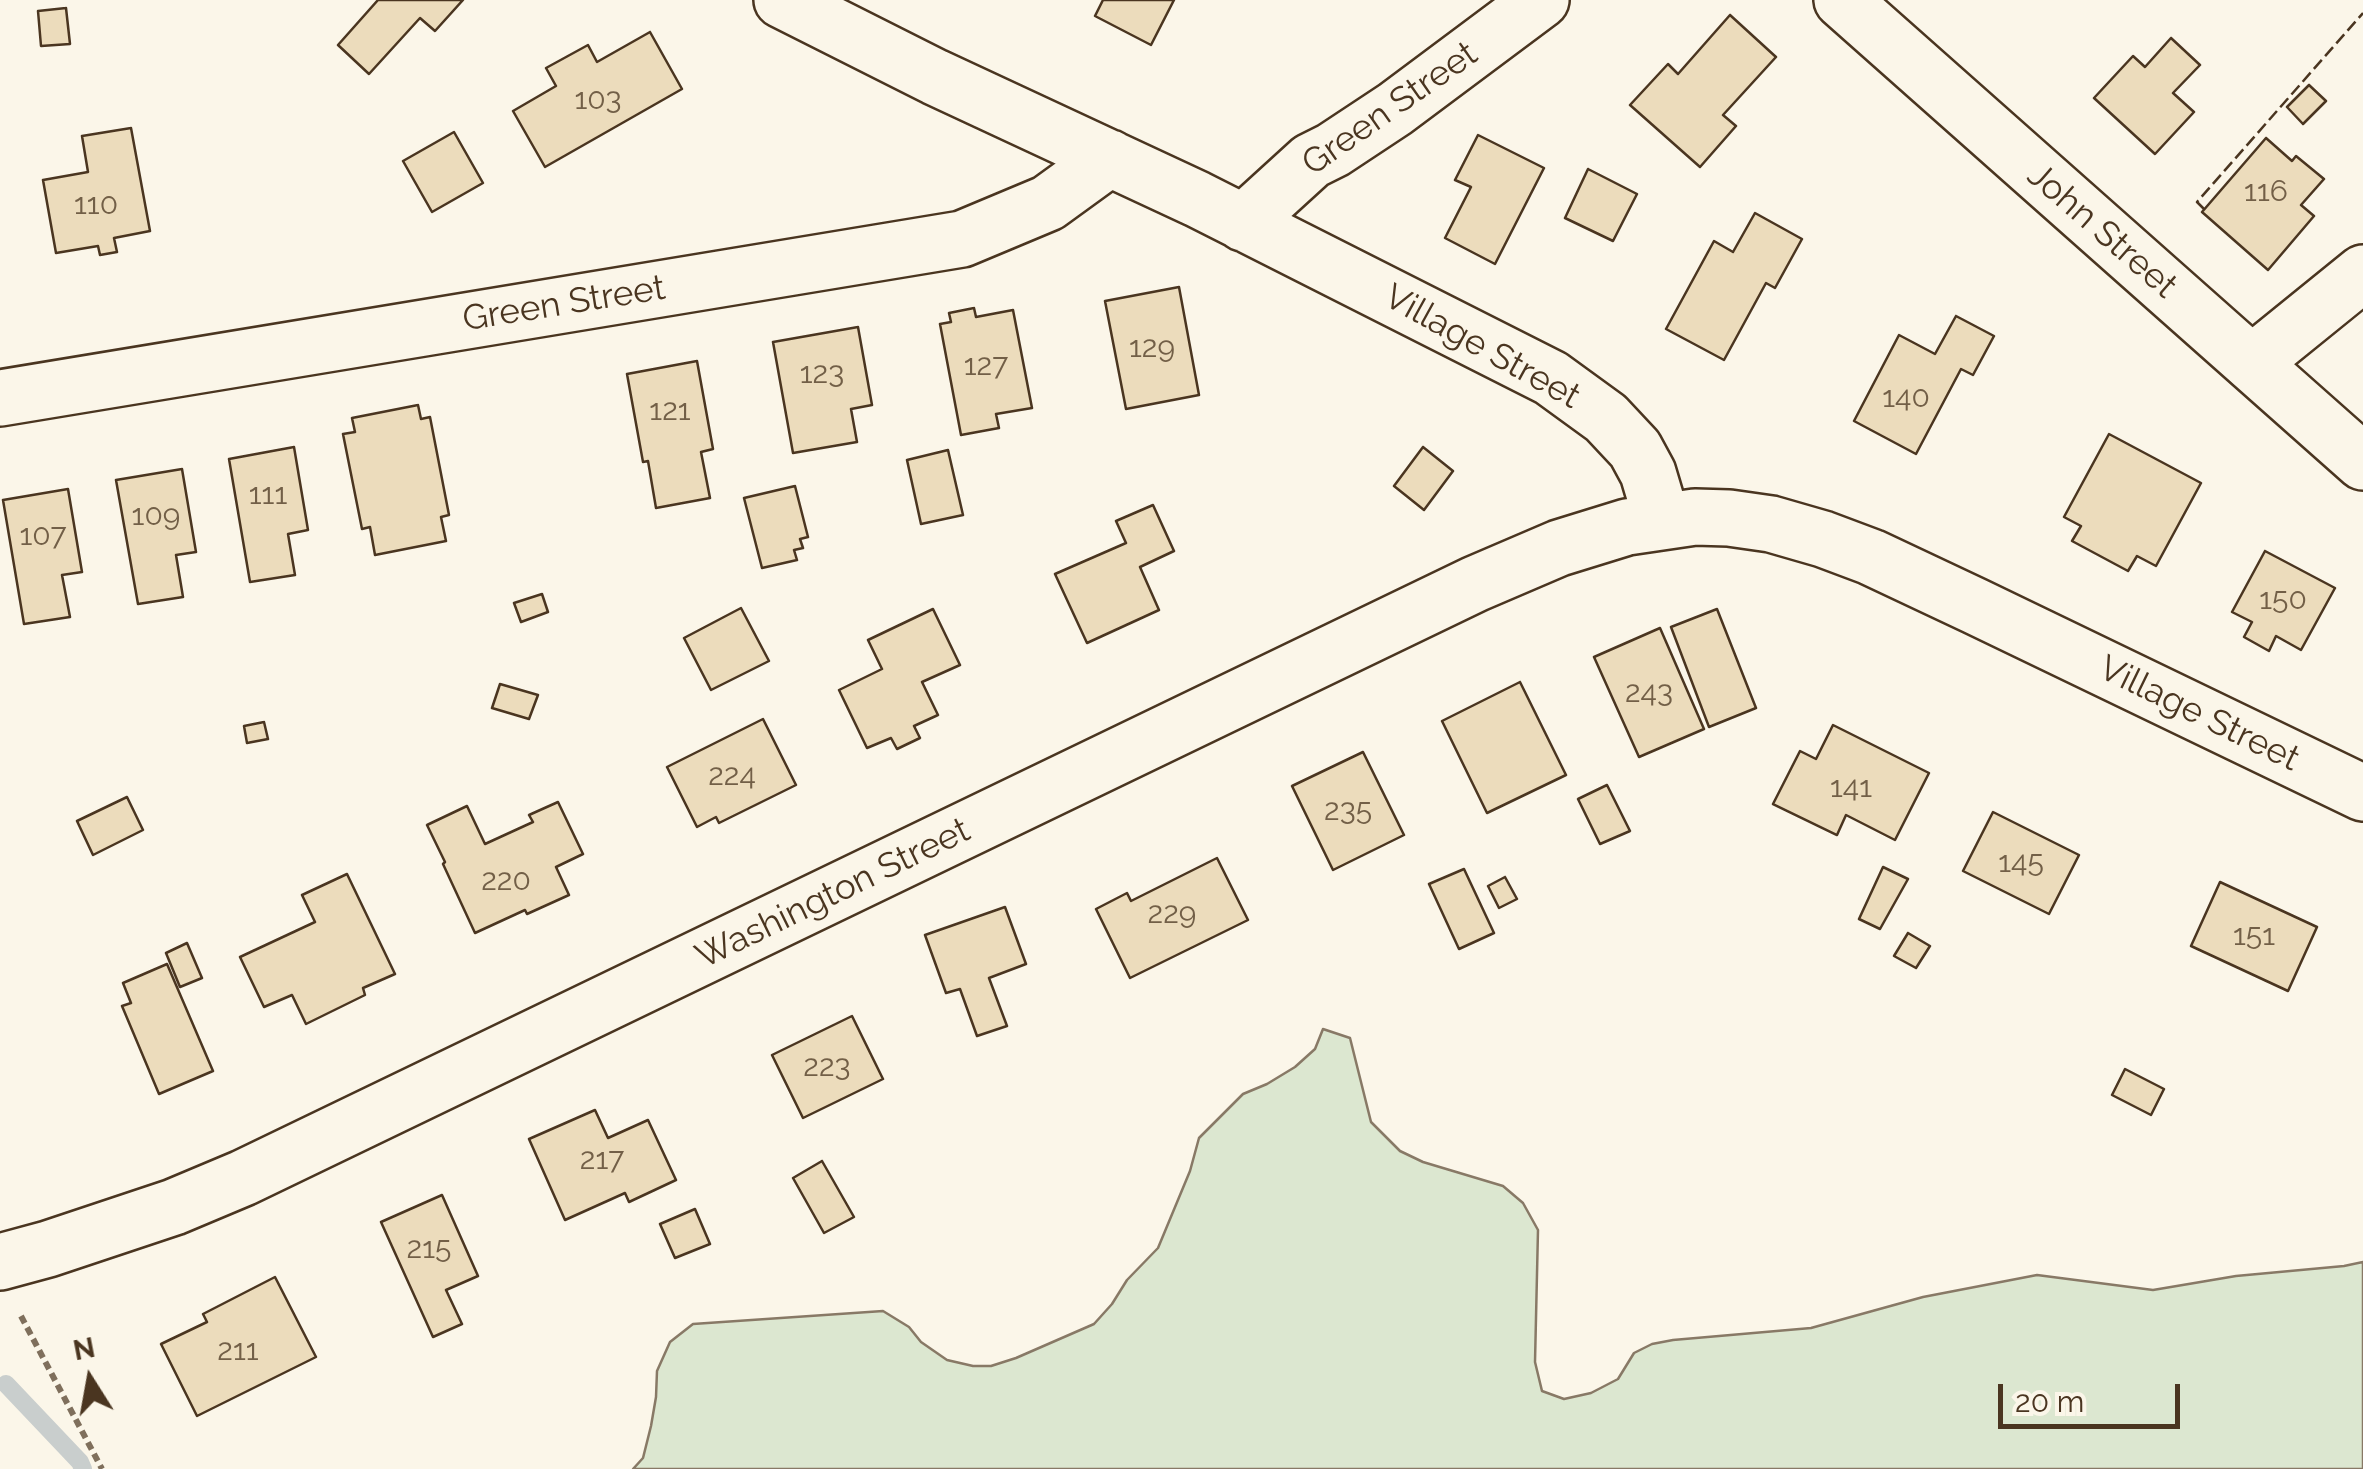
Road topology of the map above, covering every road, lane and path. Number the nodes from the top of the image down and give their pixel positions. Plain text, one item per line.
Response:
1 (782, 0) edge
2 (1541, 0) edge
3 (1842, 0) edge
4 (1110, 158) junction
5 (1243, 223) junction
6 (2363, 273) edge
7 (2252, 363) junction
8 (0, 398) edge
9 (2363, 462) edge
10 (1662, 520) junction
11 (2363, 793) edge
12 (0, 1262) edge
13 (20, 1314) dead end
14 (102, 1469) edge

1 - 4 street, Village Street
2 - 5 street, Green Street
3 - 7 street, John Street
4 - 5 street, Village Street
4 - 8 street, Green Street
5 - 10 street, Village Street
6 - 7 street
7 - 9 street, John Street
10 - 11 street, Village Street
10 - 12 street, Washington Street
13 - 14 path

